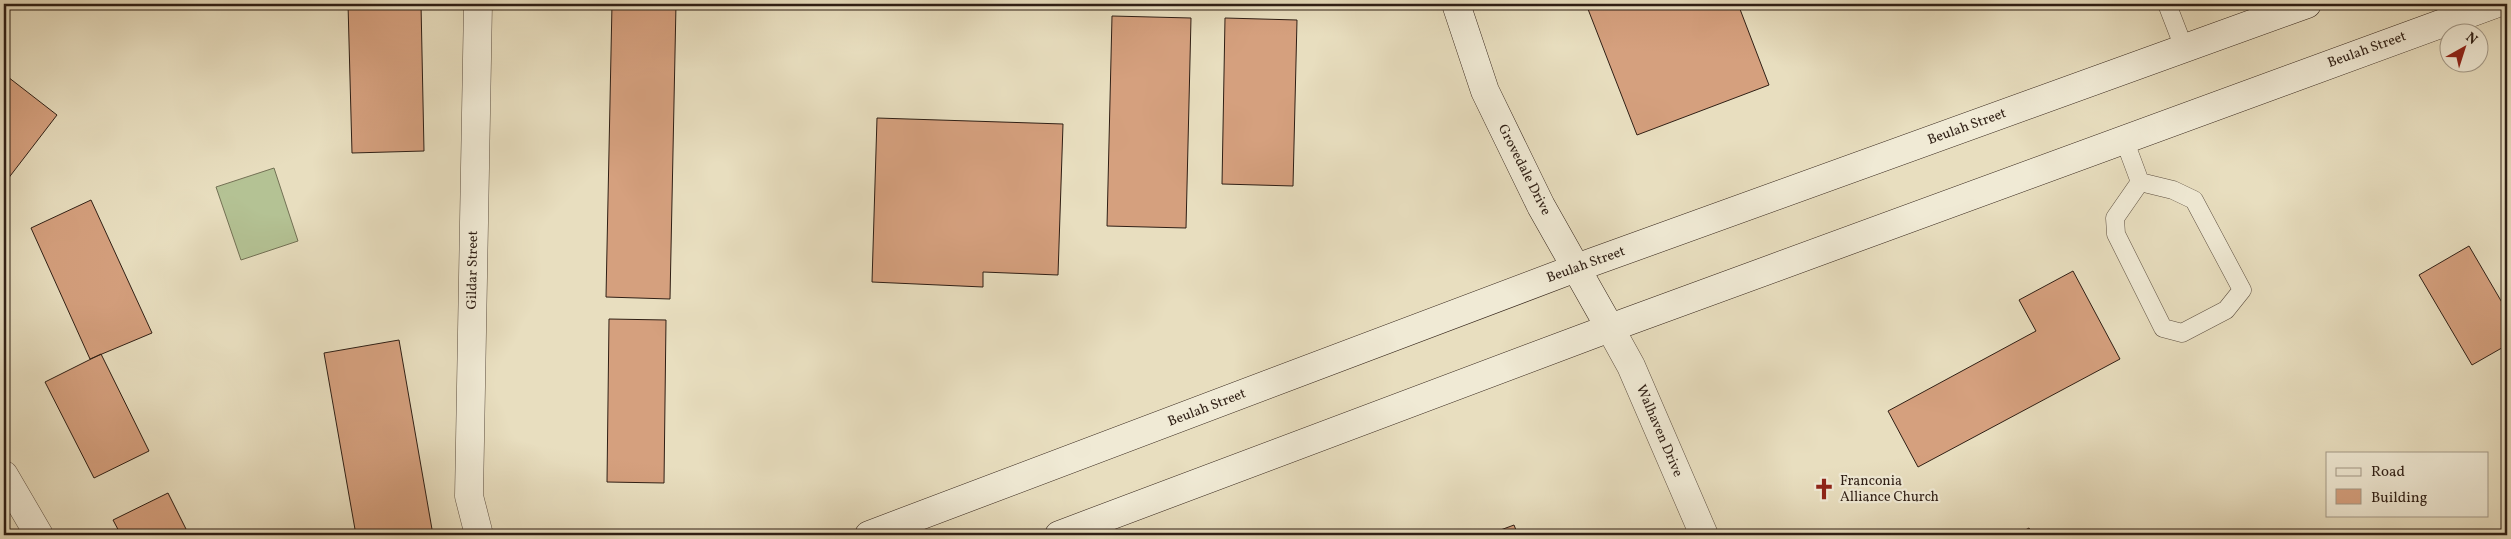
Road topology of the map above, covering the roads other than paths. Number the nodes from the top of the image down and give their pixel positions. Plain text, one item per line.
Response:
1 (478, 4) edge
2 (1456, 4) edge
3 (2167, 4) edge
4 (2306, 4) edge
5 (2495, 4) edge
6 (2184, 48) junction
7 (2124, 140) junction
8 (2140, 182) junction
9 (1576, 268) junction
10 (1610, 328) junction
11 (4, 475) edge
12 (39, 535) edge
13 (479, 535) edge
14 (868, 535) edge
15 (1059, 535) edge
16 (1704, 535) edge

1 - 13 main road, Gildar Street
2 - 9 main road, Grovedale Drive
3 - 6 lane
4 - 6 main road, Beulah Street
5 - 7 main road, Beulah Street
6 - 9 main road, Beulah Street
7 - 8 lane
7 - 10 main road, Beulah Street
8 - 8 lane
9 - 10 main road, Grovedale Drive
9 - 14 main road, Beulah Street
10 - 15 main road, Beulah Street
10 - 16 main road, Walhaven Drive
11 - 12 main road

